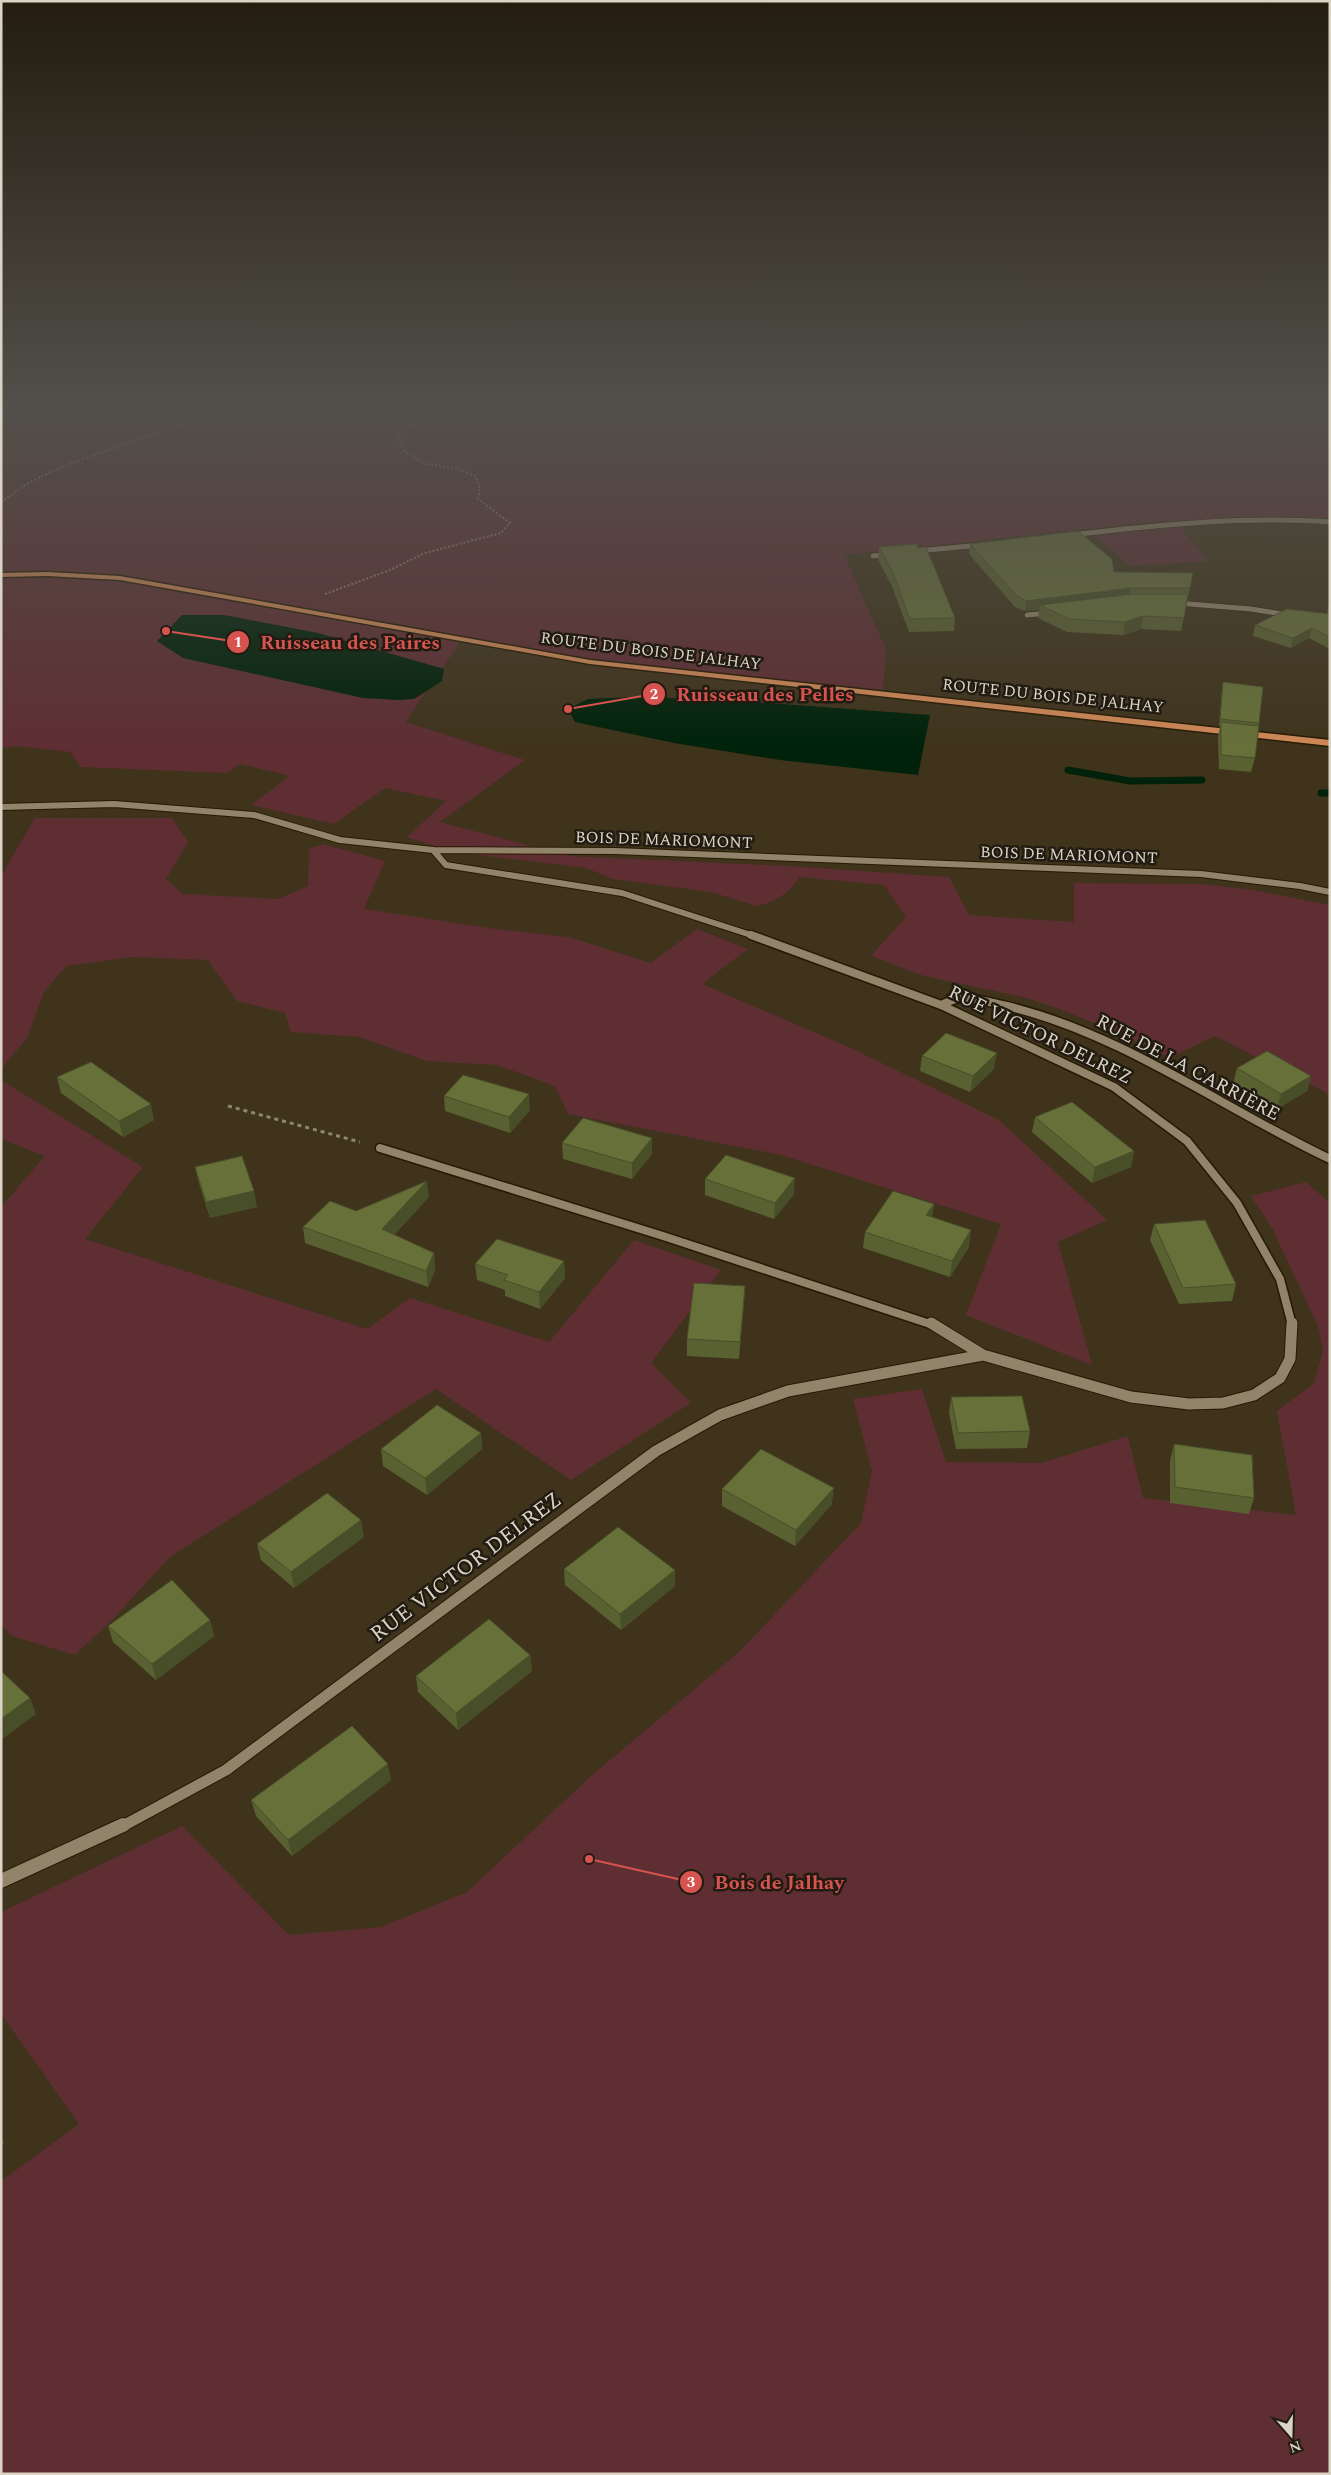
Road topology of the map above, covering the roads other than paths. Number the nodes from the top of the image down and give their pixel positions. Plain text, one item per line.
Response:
1 (1330, 522) edge
2 (1063, 536) edge
3 (987, 544) edge
4 (911, 552) edge
5 (892, 554) edge
6 (873, 556) dead end
7 (1, 575) edge
8 (1173, 603) edge
9 (1055, 612) edge
10 (1027, 615) edge
11 (1290, 615) edge
12 (1330, 743) edge
13 (1, 807) edge
14 (433, 850) junction
15 (1330, 892) edge
16 (941, 1005) junction
17 (380, 1148) road end
18 (1330, 1159) edge
19 (983, 1355) junction
20 (1, 1881) edge

1 - 2 street
3 - 4 street
5 - 6 street
7 - 12 main road, ROUTE DU BOIS DE JALHAY
8 - 11 street
9 - 10 street
13 - 14 street, BOIS DE MARIOMONT
14 - 15 street, BOIS DE MARIOMONT
14 - 16 street, RUE VICTOR DELREZ
16 - 18 street, RUE DE LA CARRIÈRE
16 - 19 street, RUE VICTOR DELREZ
17 - 19 street, RUE VICTOR DELREZ
19 - 20 street, RUE VICTOR DELREZ

